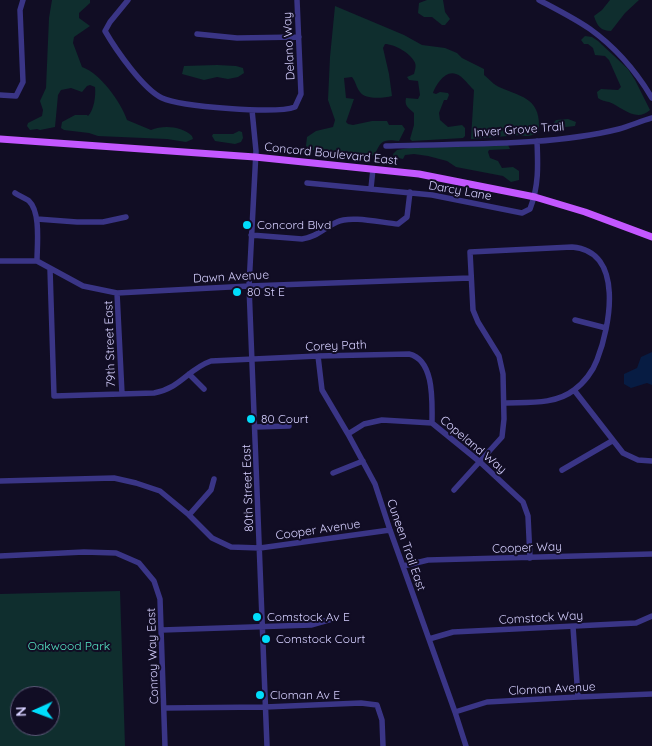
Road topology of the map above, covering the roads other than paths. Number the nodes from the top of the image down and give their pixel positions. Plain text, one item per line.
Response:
1 (23, 0) edge
2 (128, 0) edge
3 (296, 0) edge
4 (539, 0) edge
5 (196, 34) dead end
6 (298, 37) junction
7 (0, 95) edge
8 (652, 98) edge
9 (252, 110) junction
10 (652, 118) edge
11 (0, 139) edge
12 (537, 141) junction
13 (386, 146) dead end
14 (255, 157) junction
15 (373, 169) junction
16 (307, 184) dead end
17 (371, 188) junction
18 (410, 192) junction
19 (15, 193) dead end
20 (535, 197) junction
21 (126, 217) dead end
22 (37, 219) junction
23 (251, 236) junction
24 (652, 237) edge
25 (0, 261) edge
26 (37, 261) junction
27 (50, 269) junction
28 (470, 278) junction
29 (249, 286) junction
30 (117, 293) junction
31 (575, 320) dead end
32 (606, 328) junction
33 (318, 356) junction
34 (253, 359) junction
35 (189, 374) junction
36 (204, 389) dead end
37 (574, 390) junction
38 (122, 394) junction
39 (504, 403) junction
40 (432, 423) junction
41 (289, 426) dead end
42 (256, 427) junction
43 (348, 434) junction
44 (612, 441) junction
45 (363, 461) junction
46 (652, 461) edge
47 (480, 462) junction
48 (562, 470) dead end
49 (333, 473) dead end
50 (214, 479) dead end
51 (0, 481) edge
52 (454, 490) dead end
53 (189, 515) junction
54 (390, 530) junction
55 (260, 548) junction
56 (652, 554) edge
57 (0, 556) edge
58 (530, 558) junction
59 (403, 566) junction
60 (652, 616) edge
61 (332, 619) dead end
62 (262, 627) junction
63 (574, 627) junction
64 (162, 630) junction
65 (429, 639) junction
66 (652, 694) edge
67 (578, 697) junction
68 (265, 707) junction
69 (165, 708) junction
70 (455, 712) junction
71 (165, 746) edge
72 (266, 746) edge
73 (383, 746) edge
74 (466, 746) edge

1 - 7 street
2 - 9 street
3 - 6 street, Delano Way
4 - 8 street
5 - 6 street
6 - 9 street, Delano Way
9 - 14 street, 80th Street East
10 - 12 street, Inver Grove Trail
11 - 14 main road, Concord Boulevard East
12 - 13 street, Inver Grove Trail
12 - 20 street
14 - 15 main road, Concord Boulevard East
14 - 23 street, 80th Street East
15 - 17 street
15 - 20 main road, Concord Boulevard East
16 - 17 street, Darcy Lane
17 - 18 street, Darcy Lane
18 - 20 street, Darcy Lane
18 - 23 street
19 - 22 street
20 - 24 main road, Concord Boulevard East
21 - 22 street
22 - 26 street
23 - 29 street, 80th Street East
25 - 26 street
26 - 27 street, Dawn Avenue
27 - 30 street, Dawn Avenue
27 - 38 street, Corey Path
28 - 29 street, Dawn Avenue
28 - 32 street
28 - 39 street
29 - 30 street, Dawn Avenue
29 - 34 street, 80th Street East
30 - 38 street, 79th Street East
31 - 32 street
32 - 37 street
33 - 34 street, Corey Path
33 - 40 street, Corey Path
33 - 43 street, Cuneen Trail East
34 - 35 street, Corey Path
34 - 42 street, 80th Street East
35 - 36 street
35 - 38 street, Corey Path
37 - 39 street
37 - 44 street
39 - 47 street
40 - 43 street, Copeland Way
40 - 47 street, Copeland Way
41 - 42 street
42 - 55 street, 80th Street East
43 - 45 street, Cuneen Trail East
44 - 46 street
44 - 48 street
45 - 49 street
45 - 54 street, Cuneen Trail East
47 - 52 street
47 - 58 street, Copeland Way
50 - 53 street
51 - 53 street, Cooper Avenue
53 - 55 street, Cooper Avenue
54 - 55 street, Cooper Avenue
54 - 59 street, Cuneen Trail East
55 - 62 street, 80th Street East
56 - 58 street, Cooper Way
57 - 64 street, Conroy Way East
58 - 59 street, Cooper Way
59 - 65 street, Cuneen Trail East
60 - 63 street, Comstock Way
61 - 62 street
62 - 64 street
62 - 68 street, 80th Street East
63 - 65 street, Comstock Way
63 - 67 street
64 - 69 street, Conroy Way East
65 - 70 street, Cuneen Trail East
66 - 67 street, Cloman Avenue
67 - 70 street, Cloman Avenue
68 - 69 street
68 - 72 street, 80th Street East
68 - 73 street
69 - 71 street, Conroy Way East
70 - 74 street, Cuneen Trail East

